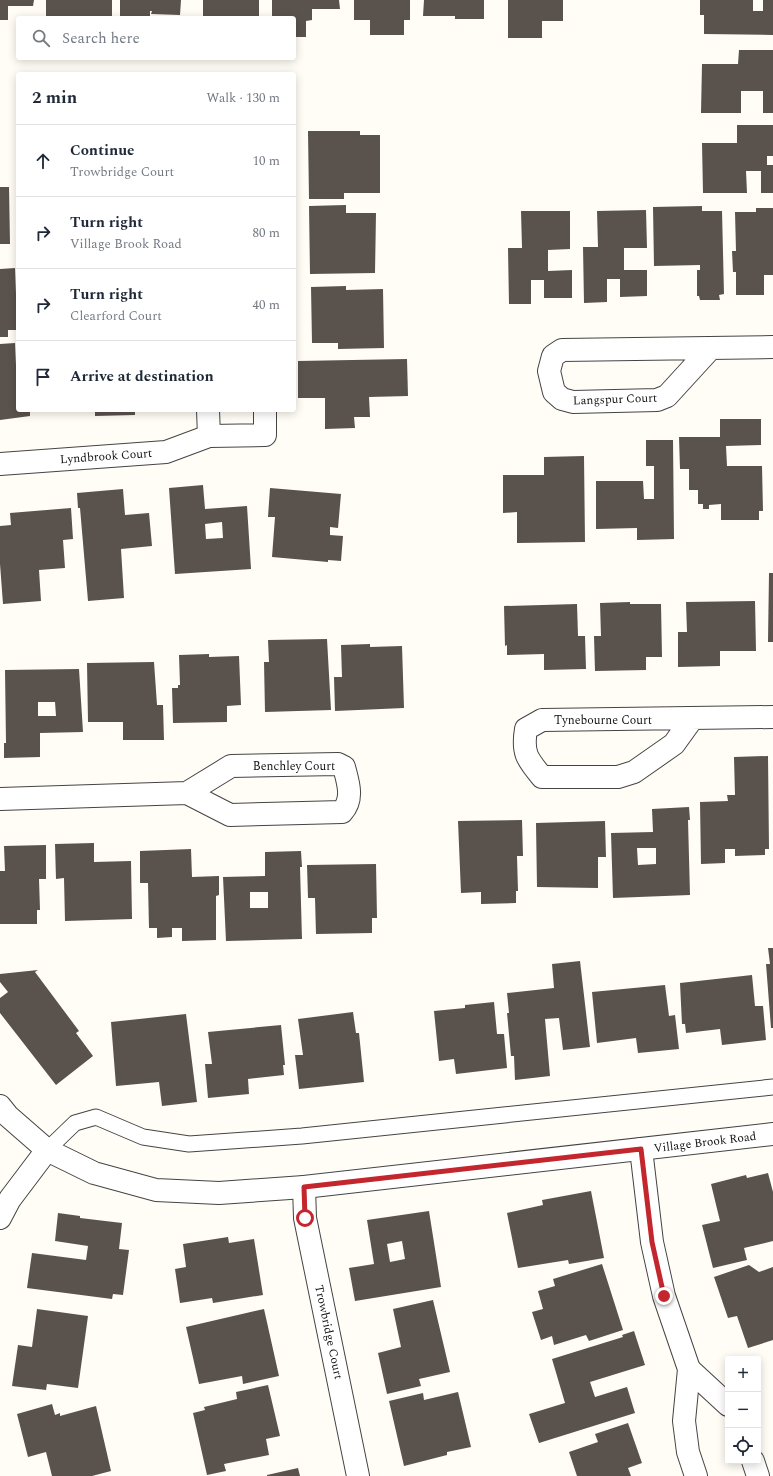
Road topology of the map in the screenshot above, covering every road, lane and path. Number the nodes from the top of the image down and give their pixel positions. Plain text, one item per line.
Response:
1 (773, 347) edge
2 (710, 349) junction
3 (208, 412) edge
4 (265, 412) edge
5 (209, 436) junction
6 (0, 464) edge
7 (773, 717) edge
8 (692, 719) junction
9 (187, 793) junction
10 (0, 799) edge
11 (773, 1087) edge
12 (0, 1106) edge
13 (773, 1134) edge
14 (641, 1149) junction
15 (47, 1150) junction
16 (304, 1187) junction
17 (0, 1218) edge
18 (689, 1369) junction
19 (725, 1402) edge
20 (754, 1464) edge
21 (358, 1476) edge
22 (696, 1476) edge
23 (758, 1476) edge

1 - 2 street, Langspur Court
2 - 2 street, Langspur Court
3 - 5 street
4 - 5 street, Lyndbrook Court
5 - 6 street, Lyndbrook Court
7 - 8 street, Tynebourne Court
8 - 8 street, Tynebourne Court
9 - 9 street, Benchley Court
9 - 10 street, Benchley Court
11 - 15 lane
12 - 15 street, Village Brook Road
13 - 14 street, Village Brook Road
14 - 16 street, Village Brook Road
14 - 18 street
15 - 16 street, Village Brook Road
15 - 17 street
16 - 21 street, Trowbridge Court
18 - 19 street
18 - 22 street
20 - 23 street

